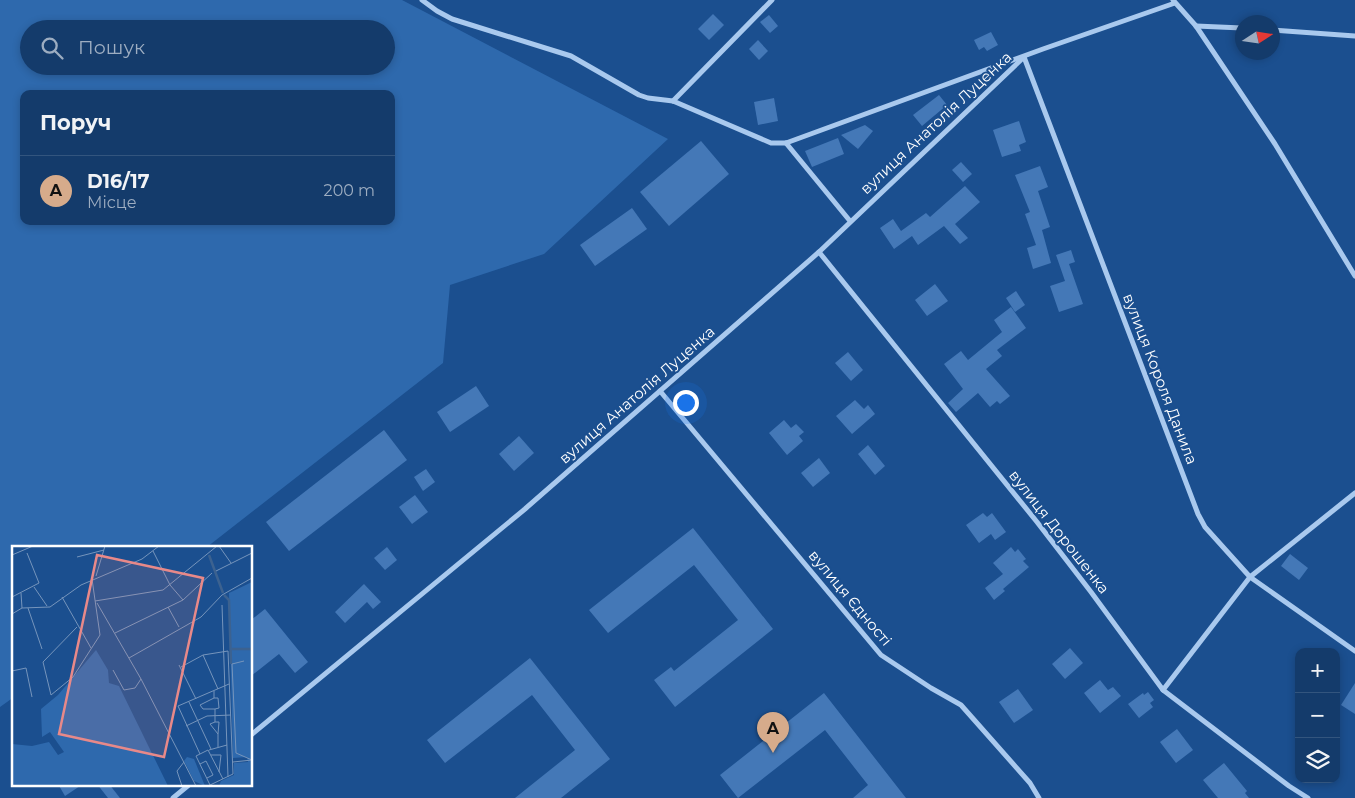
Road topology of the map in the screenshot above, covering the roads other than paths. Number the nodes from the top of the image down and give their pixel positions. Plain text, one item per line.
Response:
1 (422, 0) edge
2 (772, 0) edge
3 (1174, 2) edge
4 (1196, 26) junction
5 (1235, 28) edge
6 (1280, 31) edge
7 (1355, 36) edge
8 (1024, 57) junction
9 (673, 101) junction
10 (786, 143) junction
11 (850, 221) junction
12 (819, 252) junction
13 (1355, 276) edge
14 (660, 391) junction
15 (1355, 493) edge
16 (1250, 577) junction
17 (1355, 651) edge
18 (1163, 690) junction
19 (252, 734) edge
20 (188, 786) edge
21 (173, 798) edge
22 (1040, 798) edge
23 (1308, 798) edge

1 - 9 street
2 - 9 street
3 - 4 street
3 - 8 street, вулиця Анатолія Луценка
4 - 5 street
4 - 13 street
6 - 7 street
8 - 10 street, вулиця Анатолія Луценка
8 - 11 street, вулиця Анатолія Луценка
8 - 16 street, вулиця Короля Данила
9 - 10 street
10 - 11 street
11 - 12 street, вулиця Анатолія Луценка
12 - 14 street, вулиця Анатолія Луценка
12 - 18 street, вулиця Дорошенка
14 - 19 street, вулиця Анатолія Луценка
14 - 22 street, вулиця Єдності
15 - 16 street
16 - 17 street, вулиця Короля Данила
16 - 18 street
18 - 23 street, вулиця Дорошенка
20 - 21 street

